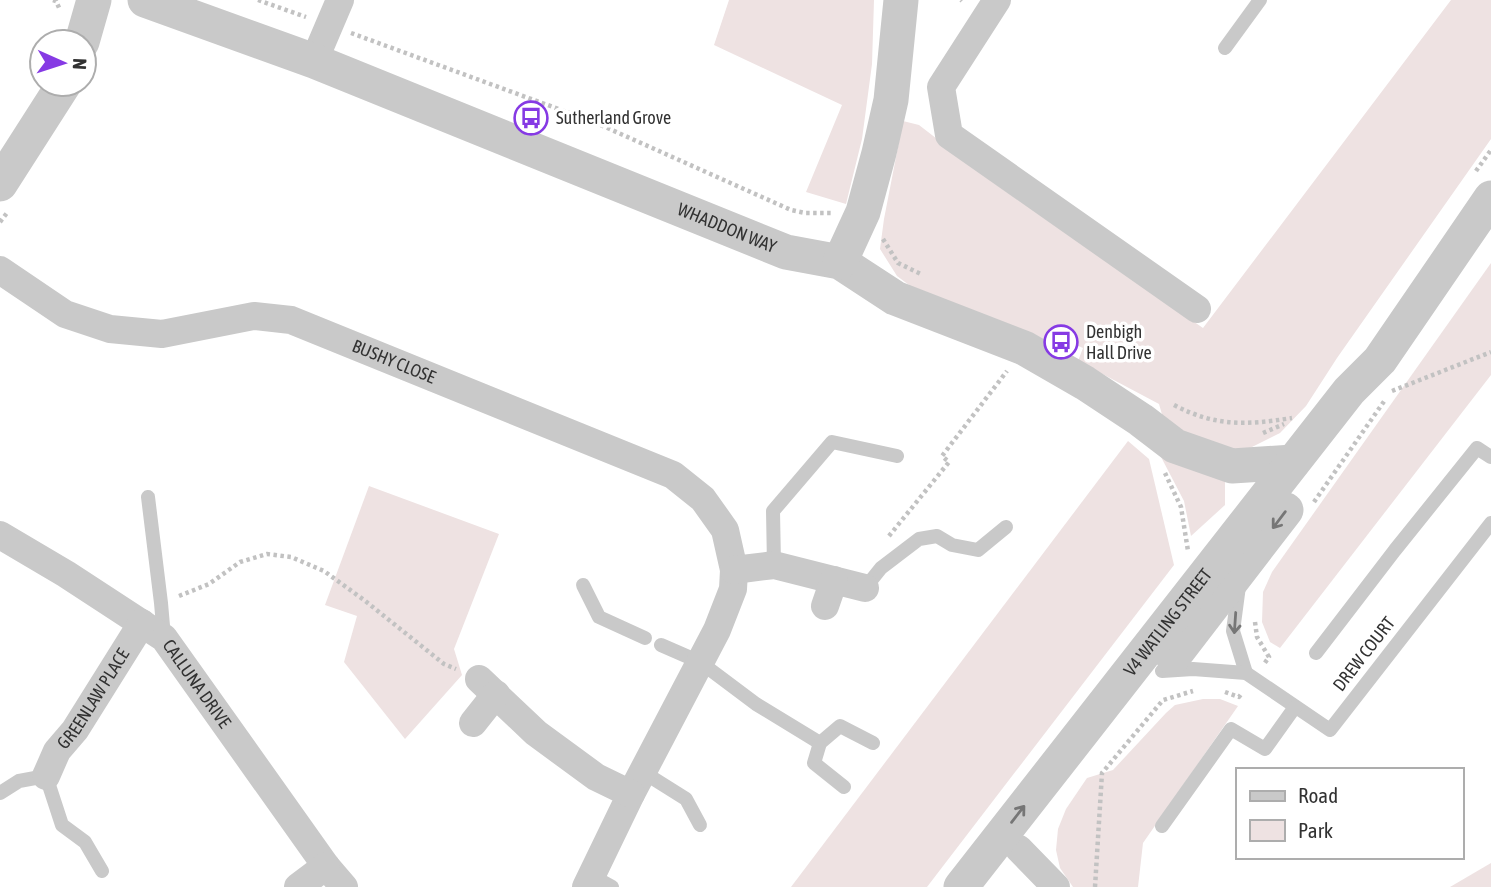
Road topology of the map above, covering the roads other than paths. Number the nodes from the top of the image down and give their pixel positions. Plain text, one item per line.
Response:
1 (94, 0) edge
2 (145, 0) edge
3 (901, 0) edge
4 (997, 0) edge
5 (1261, 0) edge
6 (334, 13) edge
7 (86, 28) edge
8 (1225, 48) dead end
9 (314, 61) junction
10 (56, 98) edge
11 (0, 184) edge
12 (1491, 198) edge
13 (840, 262) junction
14 (0, 270) edge
15 (1196, 309) dead end
16 (1380, 360) junction
17 (897, 456) dead end
18 (1491, 457) edge
19 (1293, 462) junction
20 (148, 497) dead end
21 (1491, 523) edge
22 (1006, 527) dead end
23 (0, 535) edge
24 (774, 565) junction
25 (734, 570) junction
26 (1241, 571) junction
27 (583, 585) dead end
28 (865, 588) joint
29 (153, 631) junction
30 (645, 638) dead end
31 (661, 645) dead end
32 (1316, 653) dead end
33 (700, 663) junction
34 (1162, 671) junction
35 (1246, 673) junction
36 (1295, 707) junction
37 (473, 723) dead end
38 (820, 743) junction
39 (873, 743) dead end
40 (46, 776) junction
41 (637, 783) junction
42 (844, 788) dead end
43 (0, 793) edge
44 (700, 825) dead end
45 (1162, 827) dead end
46 (1019, 849) junction
47 (102, 871) dead end
48 (335, 877) edge
49 (596, 879) edge
50 (298, 887) edge
51 (961, 887) edge
52 (987, 887) edge
53 (1056, 887) edge

1 - 7 street
2 - 9 street, WHADDON WAY
3 - 13 street
4 - 15 street
5 - 8 lane
6 - 9 street
9 - 13 street, WHADDON WAY
10 - 11 street
12 - 16 street, V4 WATLING STREET
13 - 19 street, WHADDON WAY
14 - 25 street, BUSHY CLOSE
16 - 19 street, V4 WATLING STREET
16 -> 26 street, V4 WATLING STREET
17 - 24 lane
18 - 32 lane
51 -> 19 street, V4 WATLING STREET
20 - 29 lane
21 - 36 lane, DREW COURT
22 - 28 lane
23 - 29 street, CALLUNA DRIVE
24 - 25 street
24 - 28 street
25 - 33 street, BUSHY CLOSE
26 - 34 street, V4 WATLING STREET
26 -> 35 lane
27 - 30 lane
29 - 40 street, GREENLAW PLACE
29 - 48 street, CALLUNA DRIVE
31 - 33 lane
33 - 38 lane
33 - 41 street, BUSHY CLOSE
34 - 35 lane
34 - 46 street, V4 WATLING STREET
35 - 36 lane, DREW COURT
36 - 45 lane
37 - 41 street
38 - 39 lane
38 - 42 lane
40 - 43 lane
40 - 47 lane
41 - 44 lane
41 - 49 street, BUSHY CLOSE
46 - 52 street, V4 WATLING STREET
46 - 53 street
48 - 50 street

